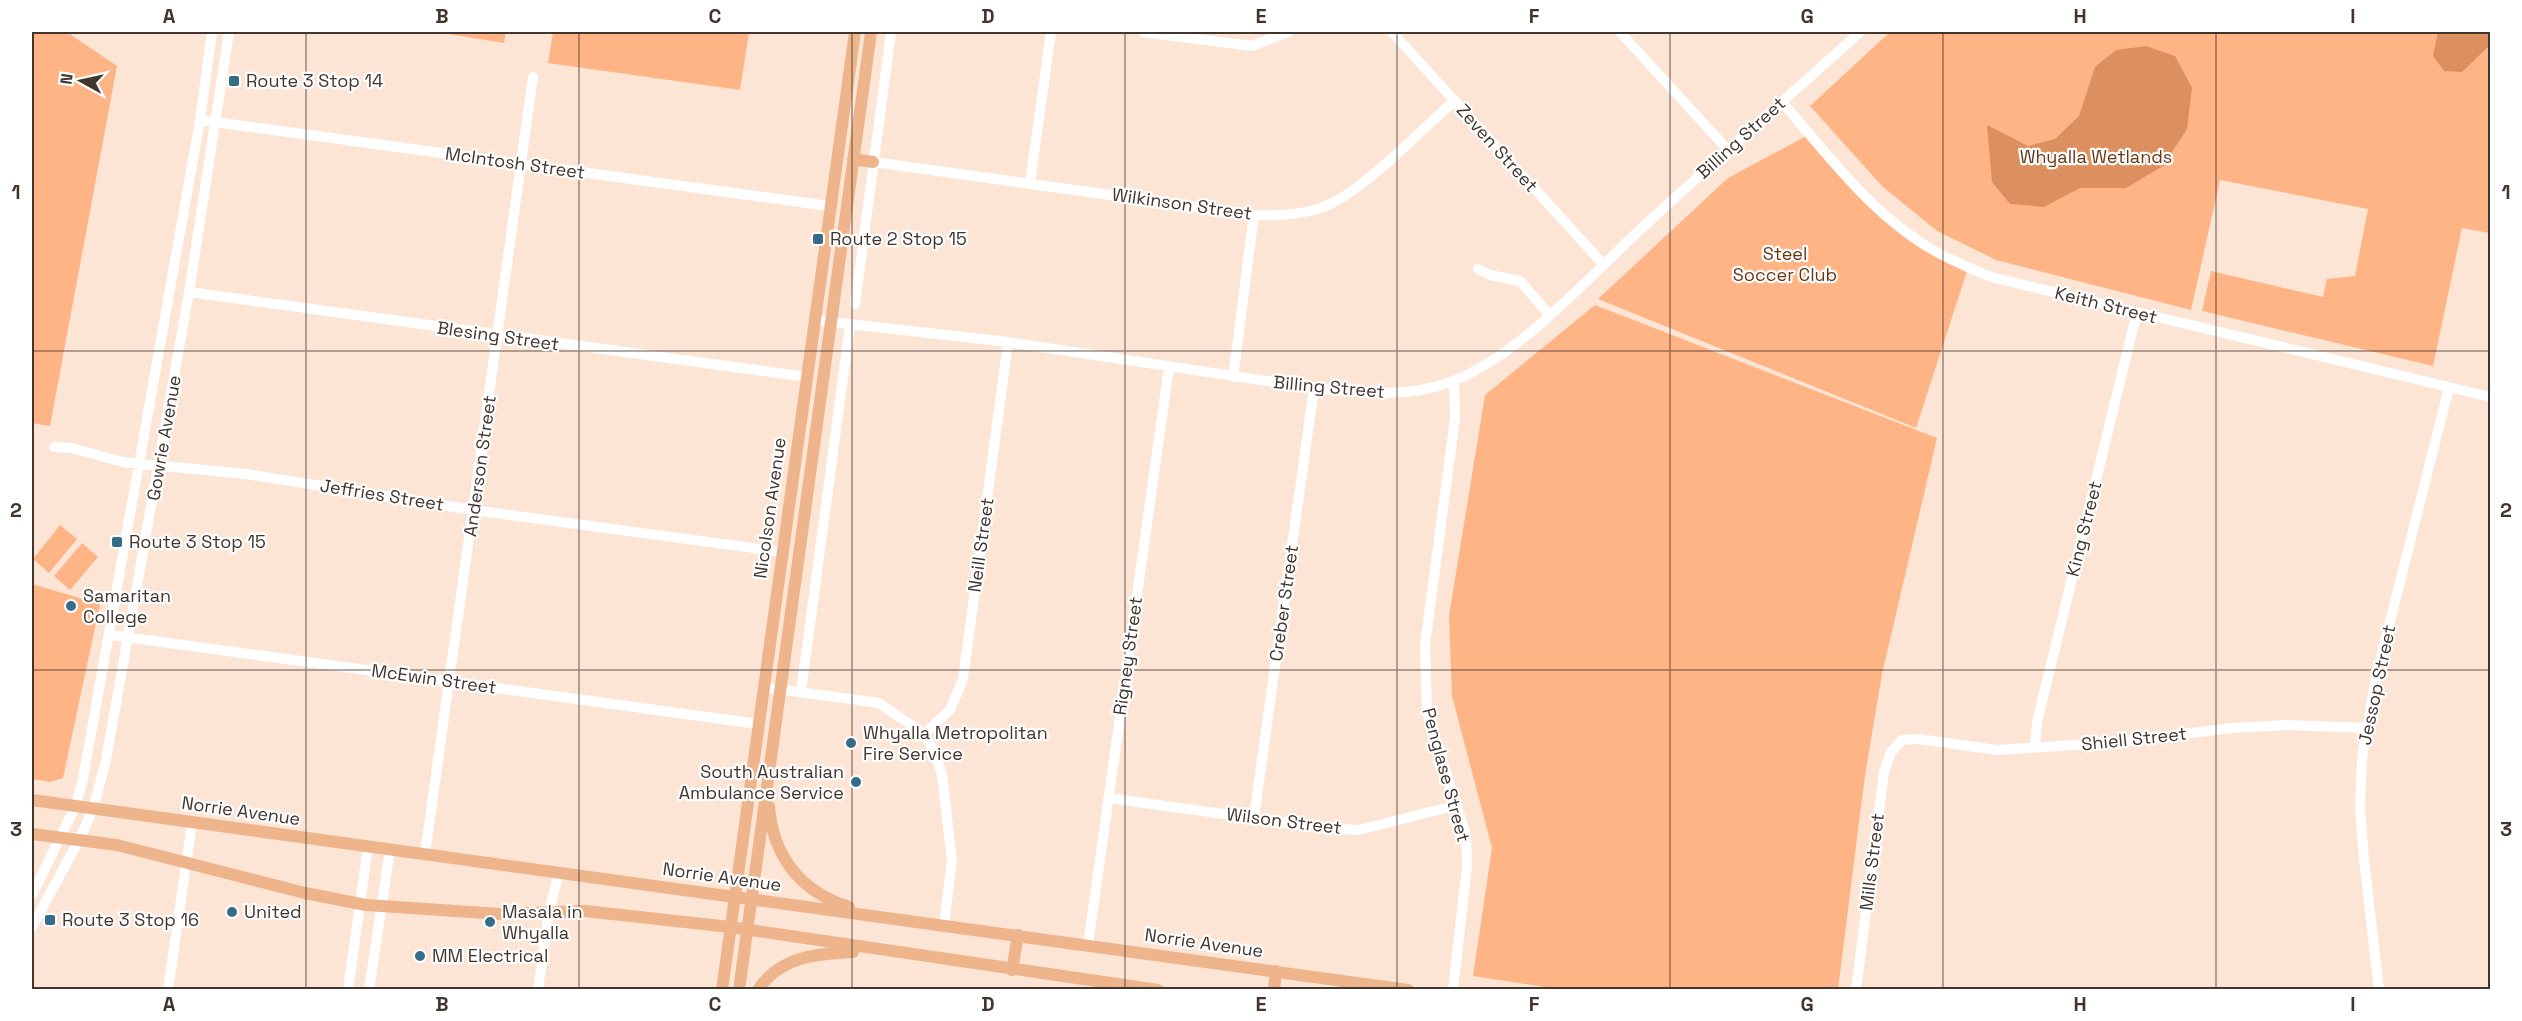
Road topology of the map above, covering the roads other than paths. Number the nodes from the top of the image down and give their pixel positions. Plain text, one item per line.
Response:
1 (212, 32) edge
2 (230, 32) edge
3 (855, 32) edge
4 (871, 32) edge
5 (891, 32) edge
6 (1051, 32) edge
7 (1143, 32) edge
8 (1288, 32) edge
9 (1392, 32) edge
10 (1860, 32) edge
11 (1625, 33) edge
12 (851, 58) junction
13 (867, 60) junction
14 (533, 77) dead end
15 (1454, 101) junction
16 (1782, 102) junction
17 (200, 120) junction
18 (218, 123) junction
19 (1727, 149) junction
20 (853, 159) junction
21 (873, 162) junction
22 (522, 164) junction
23 (1030, 183) junction
24 (830, 206) junction
25 (1254, 215) junction
26 (1603, 264) junction
27 (1478, 268) dead end
28 (189, 292) junction
29 (855, 304) dead end
30 (2136, 312) junction
31 (1549, 314) junction
32 (814, 320) junction
33 (831, 322) junction
34 (850, 325) junction
35 (498, 336) junction
36 (1008, 342) junction
37 (1169, 367) junction
38 (807, 377) junction
39 (1233, 377) junction
40 (1454, 381) junction
41 (2449, 387) junction
42 (1314, 388) junction
43 (2490, 397) edge
44 (54, 447) dead end
45 (139, 464) junction
46 (160, 466) junction
47 (473, 510) junction
48 (782, 552) junction
49 (111, 635) junction
50 (129, 638) junction
51 (449, 681) junction
52 (763, 687) junction
53 (781, 689) junction
54 (801, 692) junction
55 (758, 724) junction
56 (2366, 728) junction
57 (924, 734) junction
58 (1902, 740) joint
59 (2035, 748) junction
60 (767, 787) junction
61 (1108, 798) junction
62 (32, 800) edge
63 (1457, 805) junction
64 (75, 807) junction
65 (93, 809) junction
66 (1254, 817) junction
67 (192, 823) junction
68 (32, 834) edge
69 (59, 838) junction
70 (80, 840) junction
71 (368, 846) junction
72 (390, 849) junction
73 (425, 854) junction
74 (185, 862) junction
75 (559, 872) junction
76 (32, 895) edge
77 (734, 897) junction
78 (751, 899) junction
79 (360, 904) junction
80 (381, 906) junction
81 (549, 912) junction
82 (882, 916) junction
83 (944, 925) junction
84 (32, 927) edge
85 (730, 927) junction
86 (747, 931) junction
87 (1018, 935) junction
88 (1088, 945) junction
89 (881, 951) junction
90 (1012, 970) junction
91 (1276, 971) junction
92 (168, 990) edge
93 (348, 990) edge
94 (369, 990) edge
95 (538, 990) edge
96 (722, 990) edge
97 (739, 990) edge
98 (758, 990) edge
99 (1158, 990) edge
100 (1274, 990) edge
101 (1408, 990) edge
102 (1453, 990) edge
103 (1856, 990) edge
104 (2379, 990) edge

1 - 17 street, Gowrie Avenue
2 - 18 street, Gowrie Avenue
3 - 12 main road, Nicolson Avenue
4 - 13 main road, Nicolson Avenue
5 - 21 street
6 - 23 street
7 - 8 street
9 - 15 street, Zeven Street
10 - 16 street, Billing Street
11 - 19 street
12 - 13 main road
12 - 24 main road, Nicolson Avenue
13 - 20 main road, Nicolson Avenue
14 - 22 street, Anderson Street
15 - 25 street, Wilkinson Street
15 - 26 street, Zeven Street
16 - 19 street, Billing Street
16 - 30 street, Keith Street
17 - 18 street, McIntosh Street
17 - 45 street, Gowrie Avenue
18 - 22 street, McIntosh Street
18 - 28 street, Gowrie Avenue
19 - 26 street, Billing Street
20 - 21 main road
20 - 33 main road, Nicolson Avenue
21 - 23 street, Wilkinson Street
21 - 29 street
22 - 24 street, McIntosh Street
22 - 35 street, Anderson Street
23 - 25 street, Wilkinson Street
24 - 32 main road, Nicolson Avenue
25 - 39 street
26 - 31 street, Billing Street
27 - 31 street
28 - 35 street, Blesing Street
28 - 46 street, Gowrie Avenue
30 - 41 street, Keith Street
30 - 59 street, King Street
31 - 40 street, Billing Street
32 - 33 street, Billing Street
32 - 38 main road, Nicolson Avenue
33 - 34 street, Billing Street
33 - 53 main road, Nicolson Avenue
34 - 36 street, Billing Street
34 - 54 street
35 - 38 street, Blesing Street
35 - 47 street, Anderson Street
36 - 37 street, Billing Street
36 - 57 street, Neill Street
37 - 39 street, Billing Street
37 - 61 street, Rigney Street
38 - 48 main road, Nicolson Avenue
39 - 42 street, Billing Street
40 - 42 street, Billing Street
40 - 63 street, Penglase Street
41 - 43 street, Keith Street
41 - 56 street, Jessop Street
42 - 66 street, Creber Street
44 - 45 street, Jeffries Street
45 - 46 street, Jeffries Street
45 - 49 street, Gowrie Avenue
46 - 47 street, Jeffries Street
46 - 50 street, Gowrie Avenue
47 - 48 street, Jeffries Street
47 - 51 street, Anderson Street
48 - 52 main road, Nicolson Avenue
49 - 50 street, McEwin Street
49 - 64 street, Gowrie Avenue
50 - 51 street, McEwin Street
50 - 65 street, Gowrie Avenue
51 - 55 street, McEwin Street
51 - 73 street, Anderson Street
52 - 53 street
52 - 55 main road, Nicolson Avenue
53 - 54 street
53 - 60 main road, Nicolson Avenue
54 - 57 street
55 - 77 main road, Nicolson Avenue
56 - 59 street, Shiell Street
56 - 104 street, Jessop Street
57 - 83 street
58 - 59 street, Shiell Street
58 - 103 street, Mills Street
60 - 78 main road, Nicolson Avenue
60 - 82 main road
61 - 66 street, Wilson Street
61 - 88 street, Rigney Street
62 - 64 main road, Norrie Avenue
63 - 66 street, Wilson Street
63 - 102 street, Penglase Street
64 - 65 main road, Norrie Avenue
64 - 69 street, Gowrie Avenue
65 - 67 main road, Norrie Avenue
65 - 70 street, Gowrie Avenue
67 - 71 main road, Norrie Avenue
67 - 74 street
68 - 69 main road
69 - 70 main road
69 - 76 street, Gowrie Avenue
70 - 74 main road
70 - 84 street, Gowrie Avenue
71 - 72 main road, Norrie Avenue
71 - 79 street
72 - 73 main road, Norrie Avenue
72 - 80 street
73 - 75 main road, Norrie Avenue
74 - 79 main road
74 - 92 street
75 - 77 main road, Norrie Avenue
75 - 81 street
77 - 78 main road, Norrie Avenue
77 - 85 main road, Nicolson Avenue
78 - 82 main road, Norrie Avenue
78 - 86 main road, Nicolson Avenue
79 - 80 main road
79 - 93 street
80 - 81 main road
80 - 94 street
81 - 85 main road
81 - 95 street
82 - 83 main road, Norrie Avenue
83 - 87 main road, Norrie Avenue
85 - 86 main road
85 - 96 main road, Nicolson Avenue
86 - 89 main road
86 - 97 main road, Nicolson Avenue
87 - 88 main road, Norrie Avenue
87 - 90 main road
88 - 91 main road, Norrie Avenue
89 - 90 main road
89 - 98 main road
90 - 99 main road
91 - 100 main road
91 - 101 main road, Norrie Avenue

